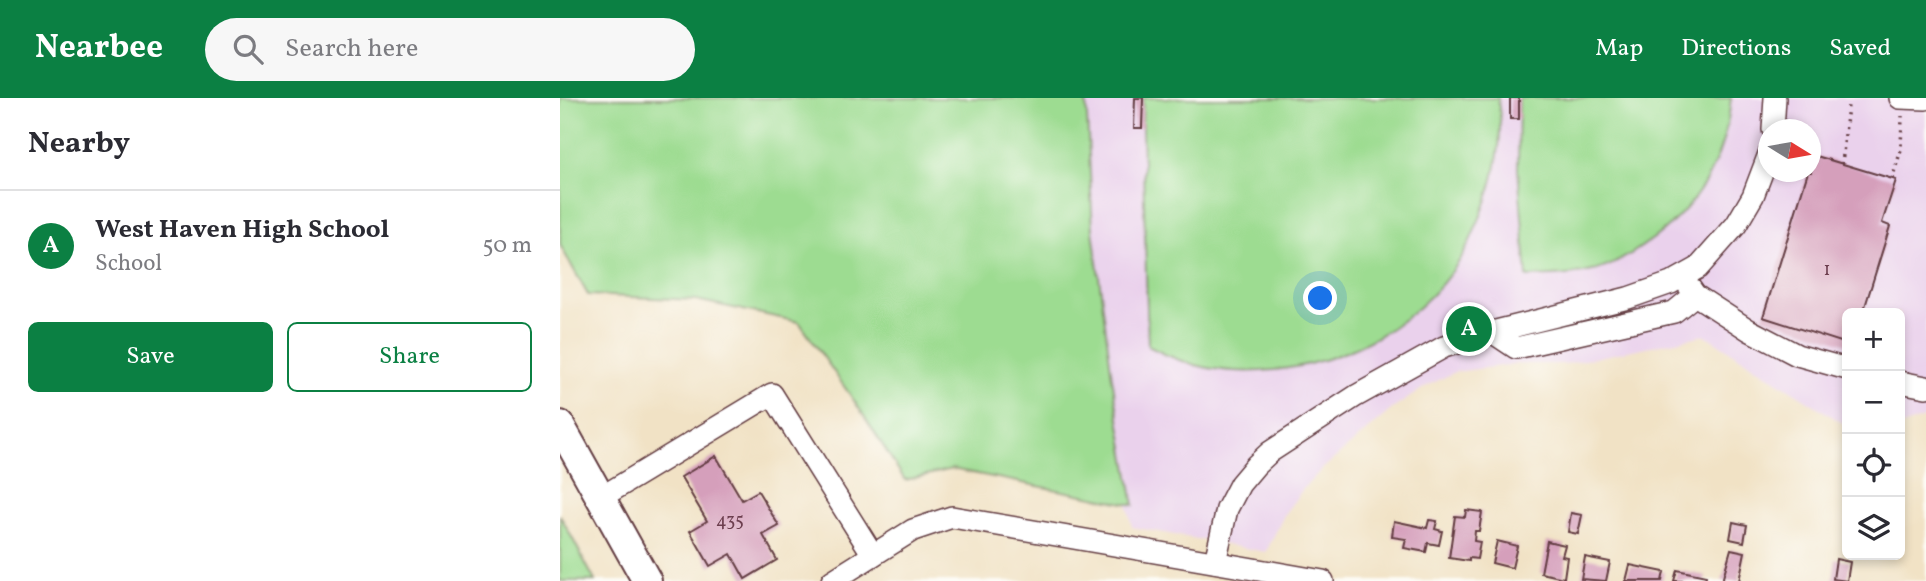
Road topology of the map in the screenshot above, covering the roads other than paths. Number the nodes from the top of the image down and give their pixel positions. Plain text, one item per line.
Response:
1 (1775, 98) edge
2 (1926, 99) edge
3 (1901, 102) edge
4 (1774, 119) edge
5 (1758, 182) edge
6 (1682, 276) junction
7 (1695, 295) junction
8 (1492, 332) junction
9 (1842, 368) edge
10 (1905, 383) edge
11 (1926, 387) edge
12 (560, 425) edge
13 (600, 498) junction
14 (873, 555) junction
15 (1215, 562) junction
16 (647, 581) edge
17 (832, 581) edge
18 (1322, 581) edge

1 - 4 street
2 - 3 street
5 - 6 street
6 - 7 street
6 - 8 street
7 - 8 street
7 - 9 street
8 - 15 street
10 - 11 street
12 - 13 main road
13 - 14 street
13 - 16 main road
14 - 15 street
14 - 17 street
15 - 18 street

